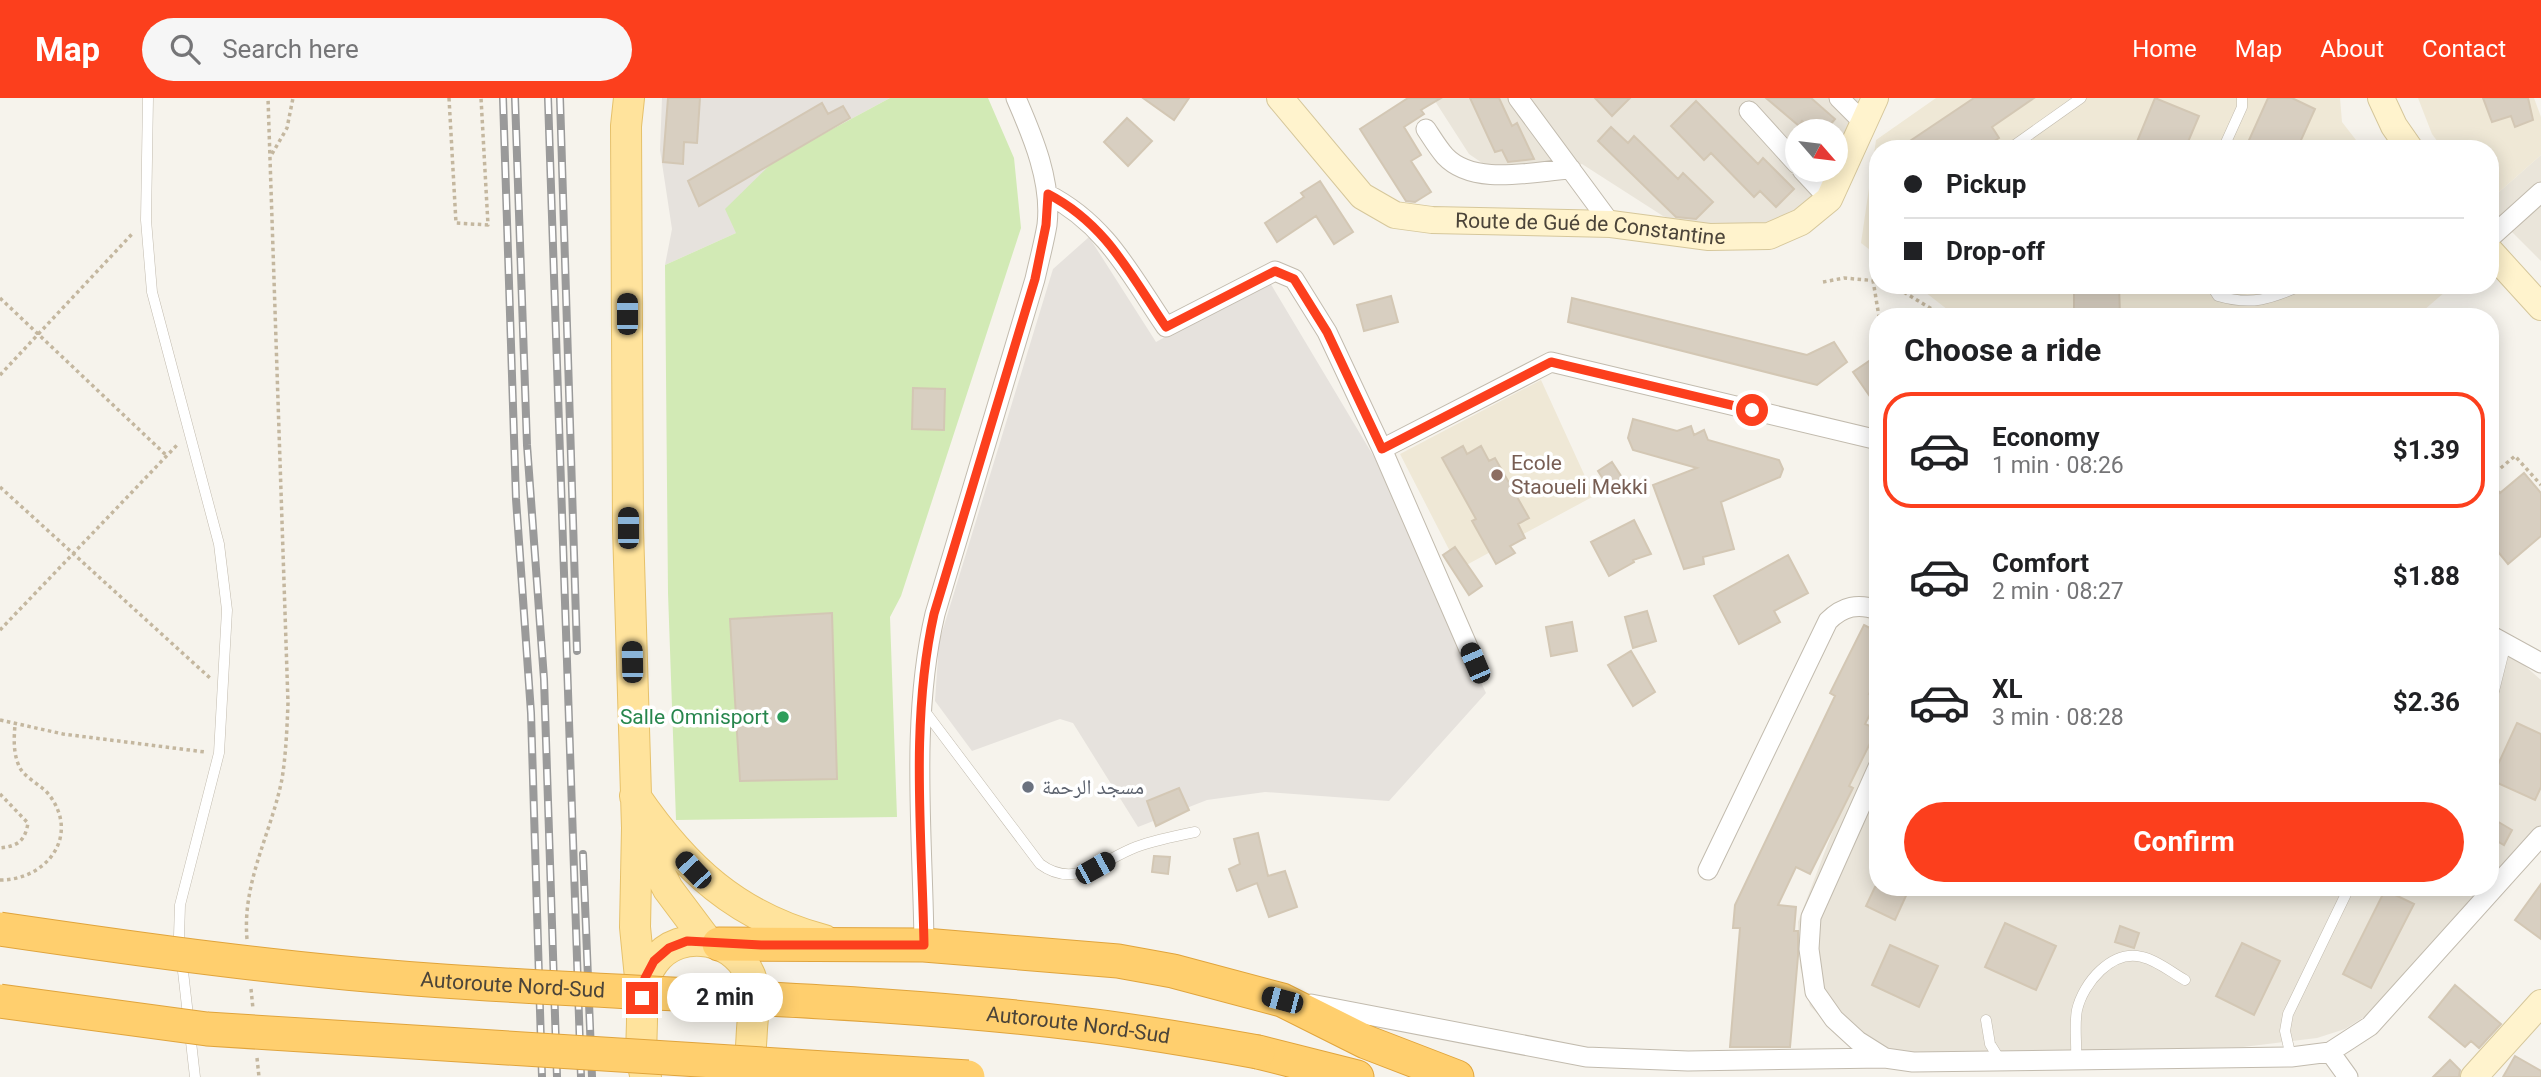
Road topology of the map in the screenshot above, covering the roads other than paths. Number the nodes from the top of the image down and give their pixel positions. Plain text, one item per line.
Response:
1 (148, 98) edge
2 (629, 98) edge
3 (1016, 98) edge
4 (1280, 98) edge
5 (1518, 98) edge
6 (1839, 98) edge
7 (1875, 98) edge
8 (2081, 98) edge
9 (2242, 98) edge
10 (2381, 98) edge
11 (1749, 111) dead end
12 (1863, 122) junction
13 (1426, 129) dead end
14 (2022, 140) edge
15 (2227, 140) edge
16 (2404, 140) edge
17 (1785, 151) edge
18 (1571, 169) junction
19 (1813, 182) edge
20 (2541, 192) edge
21 (1048, 194) junction
22 (1829, 199) junction
23 (1611, 224) junction
24 (2499, 230) edge
25 (2499, 261) edge
26 (2217, 294) edge
27 (2282, 294) edge
28 (2541, 307) edge
29 (1869, 438) edge
30 (1382, 449) junction
31 (1869, 608) edge
32 (2499, 640) edge
33 (1475, 663) dead end
34 (2541, 663) edge
35 (921, 707) junction
36 (1869, 788) edge
37 (635, 796) junction
38 (637, 828) junction
39 (1195, 832) dead end
40 (2541, 836) edge
41 (1708, 870) dead end
42 (2499, 883) edge
43 (2345, 896) edge
44 (2487, 896) edge
45 (0, 929) edge
46 (713, 942) junction
47 (841, 945) junction
48 (924, 945) junction
49 (2185, 980) dead end
50 (642, 998) junction
51 (1282, 1000) junction
52 (0, 1001) edge
53 (2541, 1003) edge
54 (1986, 1020) dead end
55 (2330, 1052) junction
56 (2291, 1057) junction
57 (1885, 1058) junction
58 (2076, 1059) junction
59 (2000, 1060) junction
60 (645, 1075) edge
61 (195, 1077) edge
62 (746, 1077) edge
63 (968, 1077) edge
64 (1357, 1077) edge
65 (1457, 1077) edge
66 (2348, 1077) edge
67 (2474, 1077) edge

1 - 61 lane
2 - 37 main road
3 - 21 street
4 - 23 main road, Route de Gué de Constantine
5 - 18 street
6 - 12 street
7 - 12 main road, Route de Gué de Constantine
8 - 14 lane
9 - 15 lane
10 - 16 main road
11 - 17 street
12 - 22 main road, Route de Gué de Constantine
13 - 18 street
18 - 23 street
19 - 22 street
20 - 24 street
21 - 30 street
21 - 35 street
22 - 23 main road, Route de Gué de Constantine
25 - 28 main road
26 - 27 lane
29 - 30 street
30 - 33 street
31 - 41 street
32 - 34 street
35 - 39 lane
35 - 48 street
36 - 57 street
37 - 38 main road
37 - 47 main road
38 - 46 main road
38 - 50 main road
40 - 42 street
43 - 56 lane
44 - 55 street
45 - 64 highway, Autoroute Nord-Sud, bridge
46 - 47 highway
46 - 50 main road
46 - 62 main road
47 - 48 highway
48 - 51 highway
49 - 58 lane
50 - 60 main road
51 - 57 street
51 - 65 highway
52 - 63 highway, bridge
53 - 67 main road
54 - 59 lane
55 - 56 street
55 - 66 street
56 - 58 street
57 - 59 street
58 - 59 street

